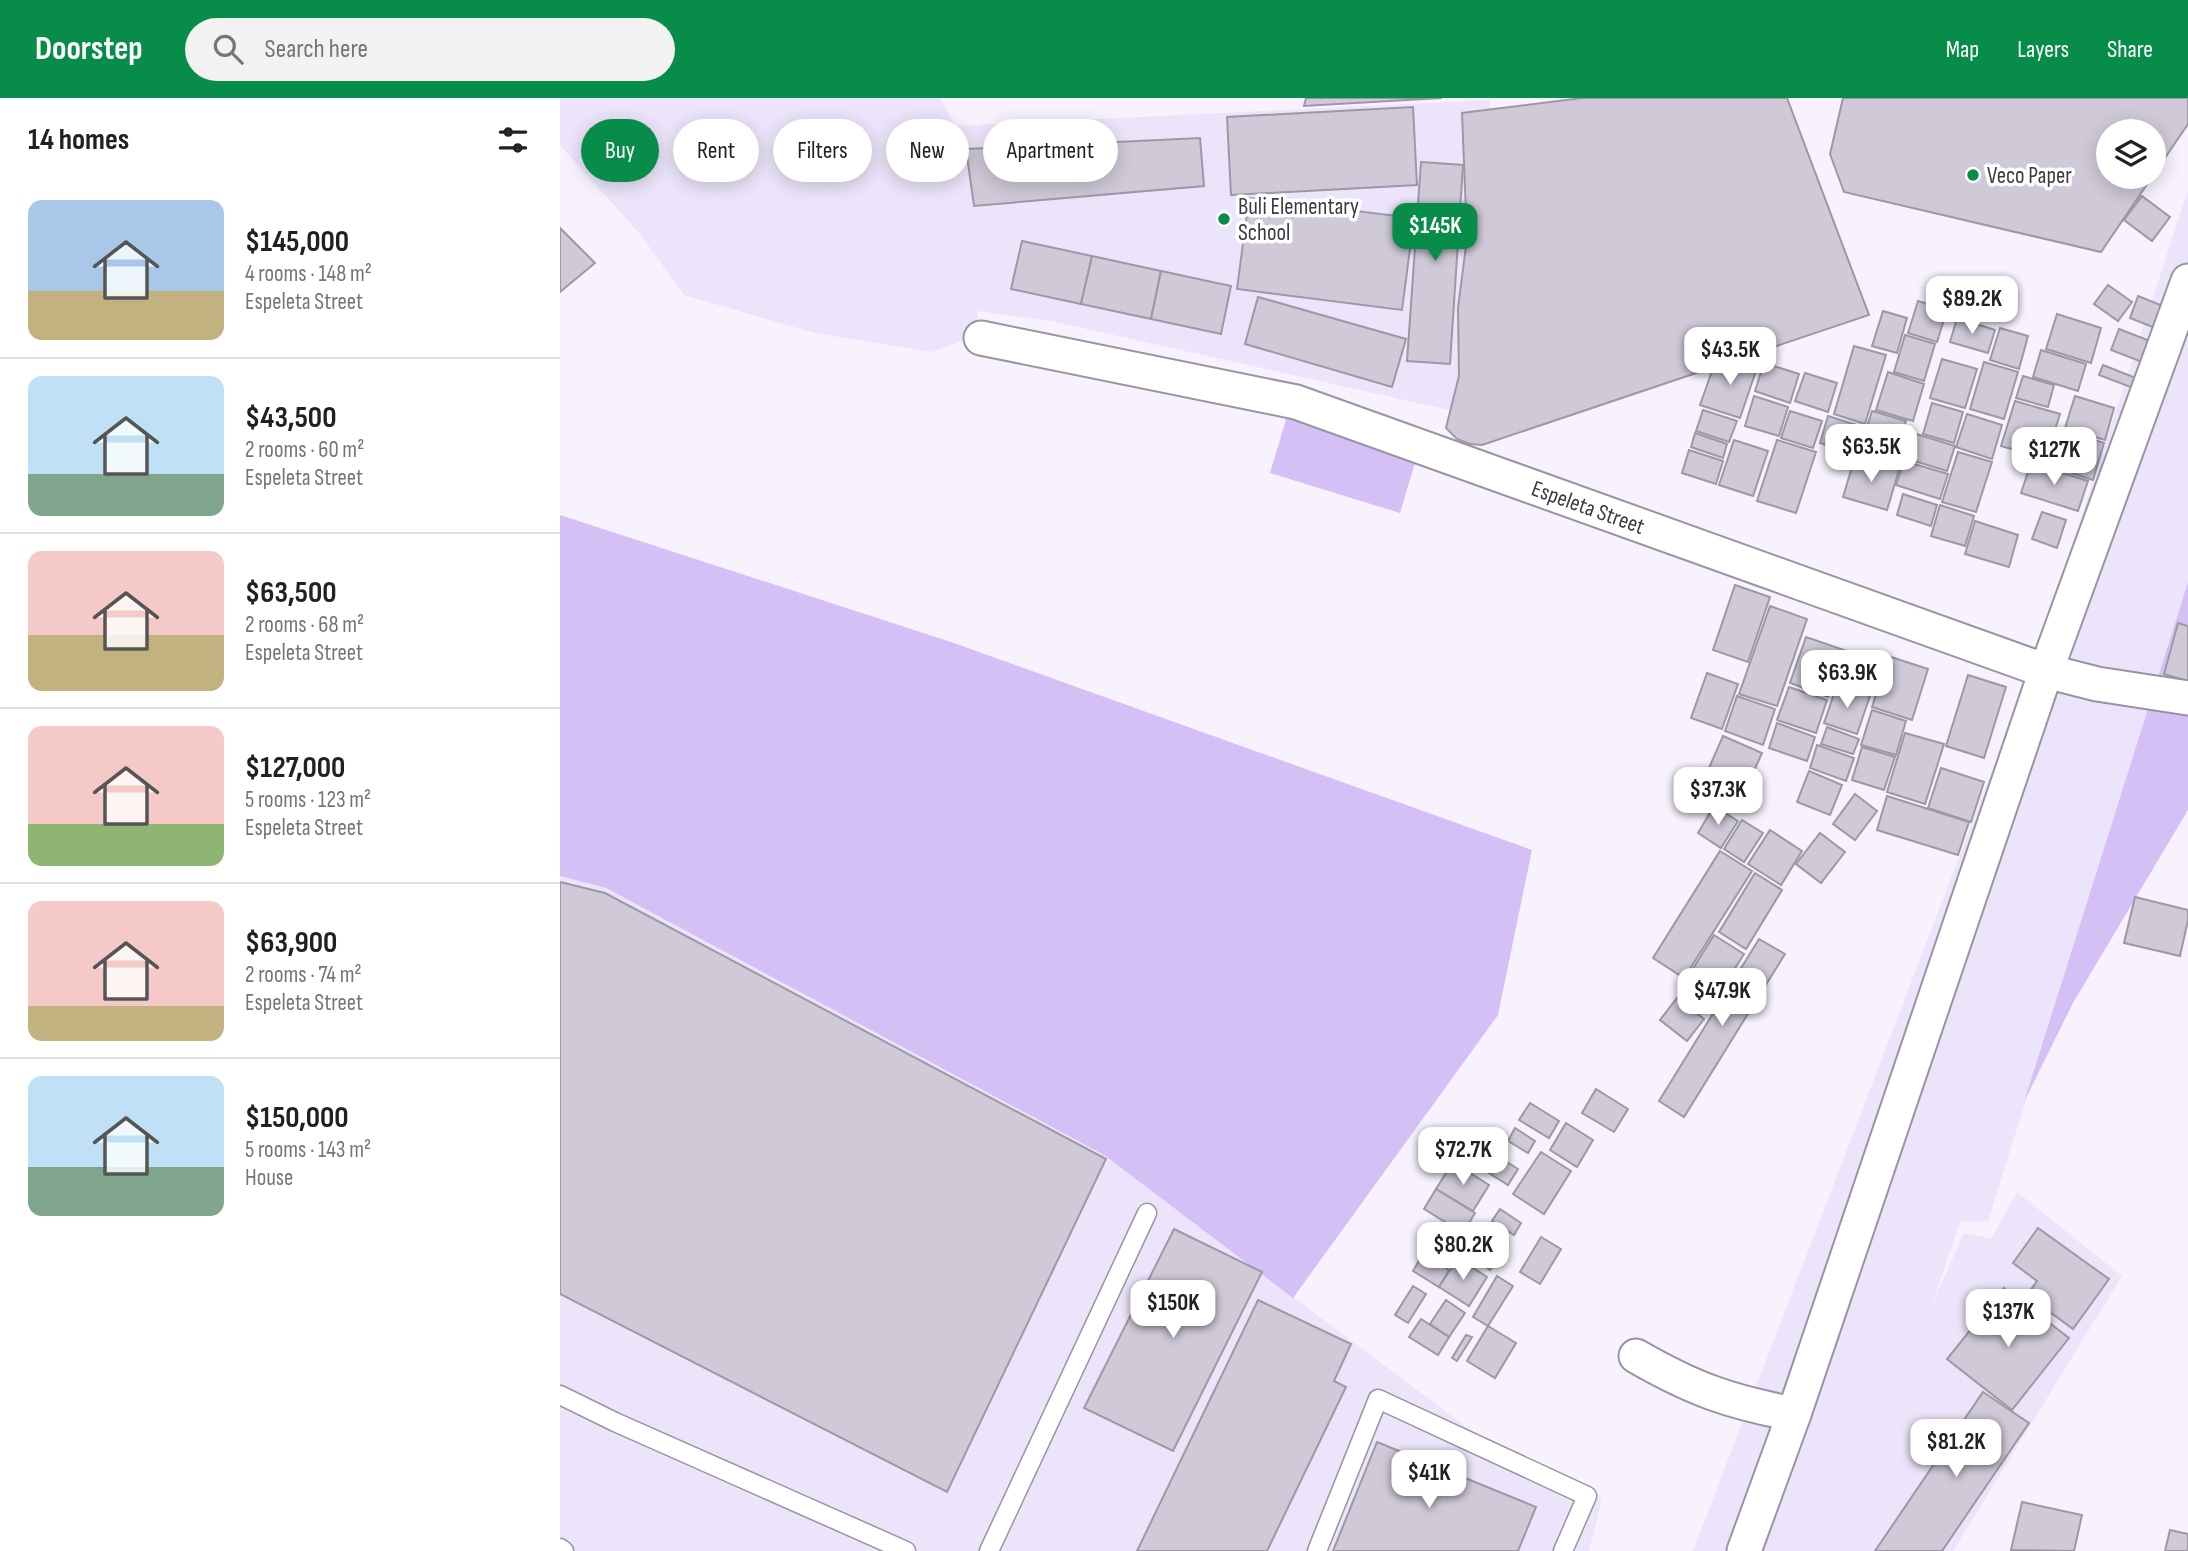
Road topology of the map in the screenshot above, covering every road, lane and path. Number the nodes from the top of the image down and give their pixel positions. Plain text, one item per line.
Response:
1 (2188, 281) edge
2 (981, 338) dead end
3 (2046, 671) junction
4 (2188, 698) edge
5 (1147, 1213) dead end
6 (1636, 1356) dead end
7 (560, 1395) edge
8 (1794, 1414) junction
9 (906, 1551) edge
10 (989, 1551) edge
11 (1317, 1551) edge
12 (1563, 1551) edge
13 (1744, 1551) edge

1 - 3 street
2 - 3 street, Espeleta Street
3 - 4 street, Espeleta Street
3 - 8 street
5 - 10 lane
6 - 8 street
7 - 9 lane
8 - 13 street
11 - 12 lane

